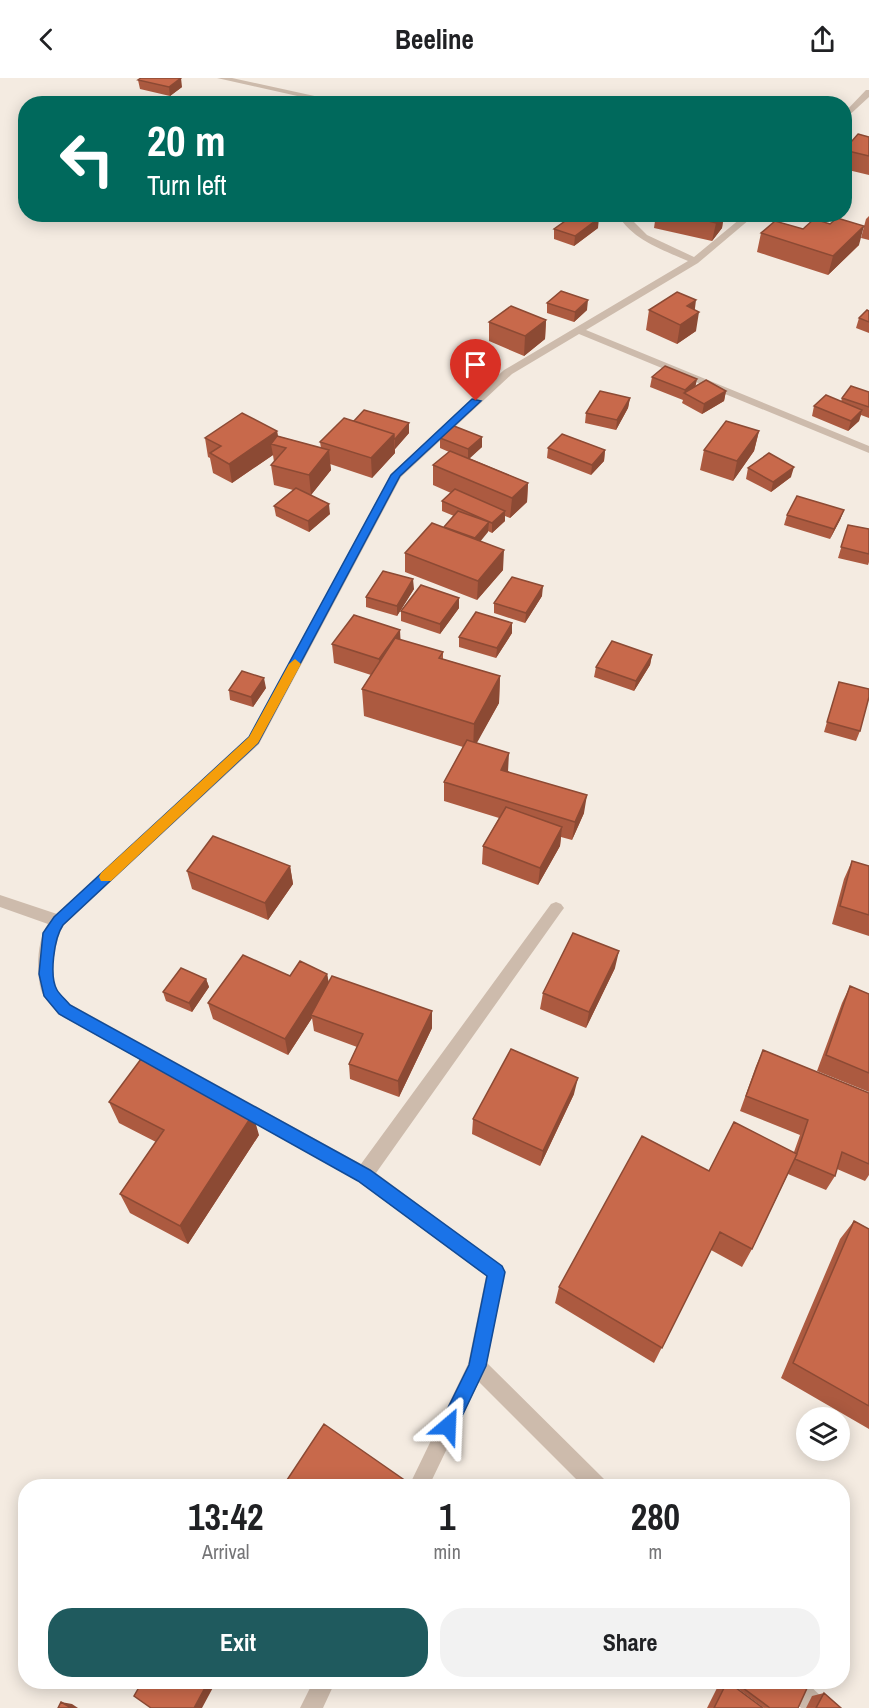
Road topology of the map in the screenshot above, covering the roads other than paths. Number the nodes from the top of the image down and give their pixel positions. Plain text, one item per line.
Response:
1 (220, 78) edge
2 (869, 92) edge
3 (308, 96) edge
4 (852, 110) edge
5 (625, 222) edge
6 (742, 222) edge
7 (695, 261) junction
8 (578, 330) junction
9 (869, 450) edge
10 (0, 901) edge
11 (556, 908) dead end
12 (58, 921) junction
13 (364, 1176) junction
14 (477, 1366) junction
15 (422, 1479) edge
16 (590, 1479) edge
17 (320, 1689) edge
18 (798, 1689) edge
19 (311, 1708) edge
20 (818, 1708) edge

1 - 3 street
2 - 4 street
5 - 7 street
6 - 7 street
7 - 8 street
8 - 9 street
8 - 12 street
10 - 12 street
11 - 13 street
12 - 13 street
13 - 14 street
14 - 15 street
14 - 16 street
17 - 19 street
18 - 20 street

